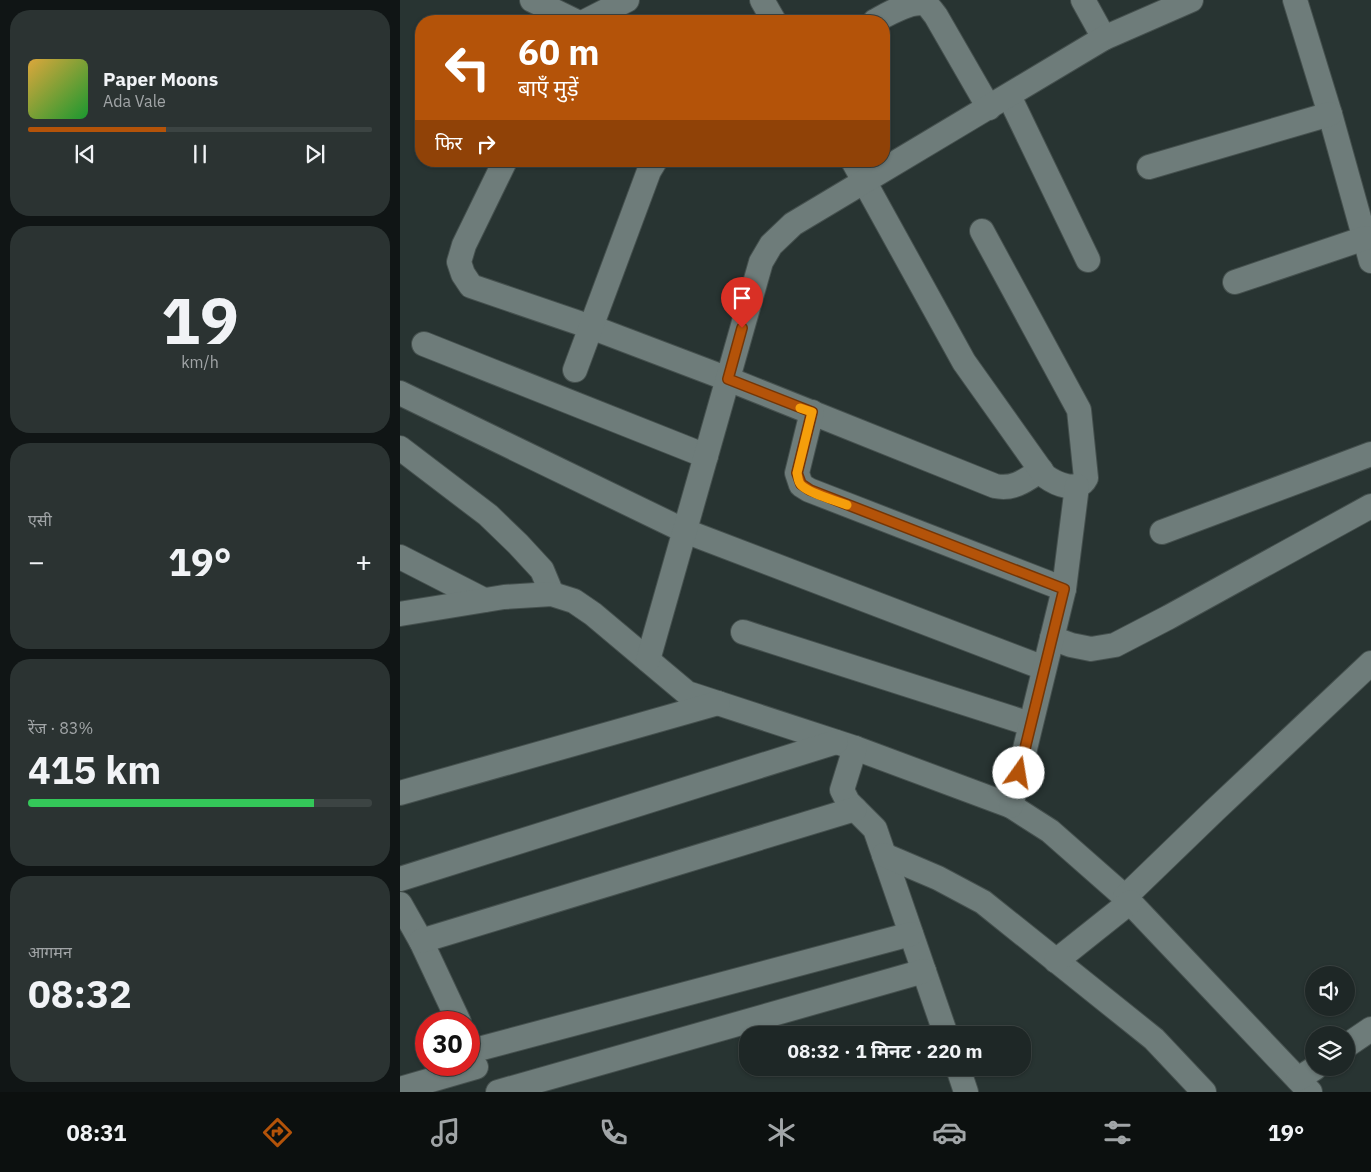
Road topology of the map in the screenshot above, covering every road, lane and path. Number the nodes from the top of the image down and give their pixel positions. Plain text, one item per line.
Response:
1 (532, 0) edge
2 (627, 0) edge
3 (762, 0) edge
4 (1083, 0) edge
5 (1191, 0) edge
6 (1296, 0) edge
7 (563, 15) edge
8 (598, 15) edge
9 (771, 15) edge
10 (886, 15) edge
11 (1104, 38) junction
12 (1009, 96) junction
13 (989, 108) junction
14 (1330, 114) junction
15 (502, 167) edge
16 (651, 167) edge
17 (856, 167) edge
18 (1149, 168) dead end
19 (865, 182) junction
20 (982, 231) dead end
21 (1365, 238) junction
22 (1088, 260) dead end
23 (1371, 261) edge
24 (1235, 282) dead end
25 (590, 327) junction
26 (424, 344) dead end
27 (575, 370) dead end
28 (728, 379) junction
29 (400, 393) edge
30 (812, 412) junction
31 (400, 448) edge
32 (1371, 454) edge
33 (706, 456) junction
34 (1041, 470) junction
35 (1077, 486) junction
36 (1371, 506) edge
37 (685, 531) junction
38 (1162, 532) dead end
39 (400, 556) edge
40 (1064, 589) junction
41 (552, 594) junction
42 (484, 600) junction
43 (400, 614) edge
44 (743, 632) dead end
45 (1052, 638) junction
46 (648, 660) junction
47 (1371, 663) edge
48 (1044, 668) junction
49 (718, 703) junction
50 (1030, 724) junction
51 (846, 745) junction
52 (400, 792) edge
53 (1011, 806) junction
54 (855, 809) junction
55 (884, 855) junction
56 (400, 879) edge
57 (1128, 900) junction
58 (400, 904) edge
59 (911, 934) junction
60 (421, 941) junction
61 (1056, 961) junction
62 (924, 972) junction
63 (454, 1011) edge
64 (943, 1026) edge
65 (1371, 1029) edge
66 (1355, 1040) edge
67 (480, 1053) edge
68 (428, 1076) edge
69 (479, 1076) edge
70 (961, 1076) edge
71 (1308, 1080) edge
72 (400, 1089) edge
73 (484, 1092) edge
74 (498, 1092) edge
75 (966, 1092) edge
76 (1204, 1092) edge

1 - 7 street
2 - 8 street
3 - 9 street
4 - 11 street
5 - 11 street
6 - 14 street
10 - 13 street
11 - 12 street
12 - 13 street
12 - 22 street
13 - 19 street
14 - 18 street
14 - 21 street
15 - 25 street
16 - 25 street
17 - 19 street
19 - 28 street
19 - 34 street
20 - 35 street
21 - 23 street
21 - 24 street
25 - 27 street
25 - 28 street
26 - 33 street
28 - 30 street
28 - 33 street
29 - 37 street
30 - 34 street
30 - 40 street
31 - 41 street
32 - 38 street
33 - 37 street
34 - 35 street
35 - 40 street
36 - 45 street
37 - 46 street
37 - 48 street
39 - 42 street
40 - 45 street
41 - 42 street
41 - 46 street
42 - 43 street
44 - 50 street
45 - 48 street
46 - 49 street
47 - 57 street
48 - 50 street
49 - 51 street
49 - 52 street
50 - 53 street
51 - 53 street
51 - 54 street
51 - 56 street
53 - 57 street
54 - 55 street
54 - 60 street
55 - 59 street
55 - 61 street
57 - 61 street
57 - 71 street
58 - 60 street
59 - 62 street
59 - 67 street
60 - 63 street
61 - 76 street
62 - 64 street
62 - 74 street
65 - 66 street
68 - 72 street
69 - 73 street
70 - 75 street

